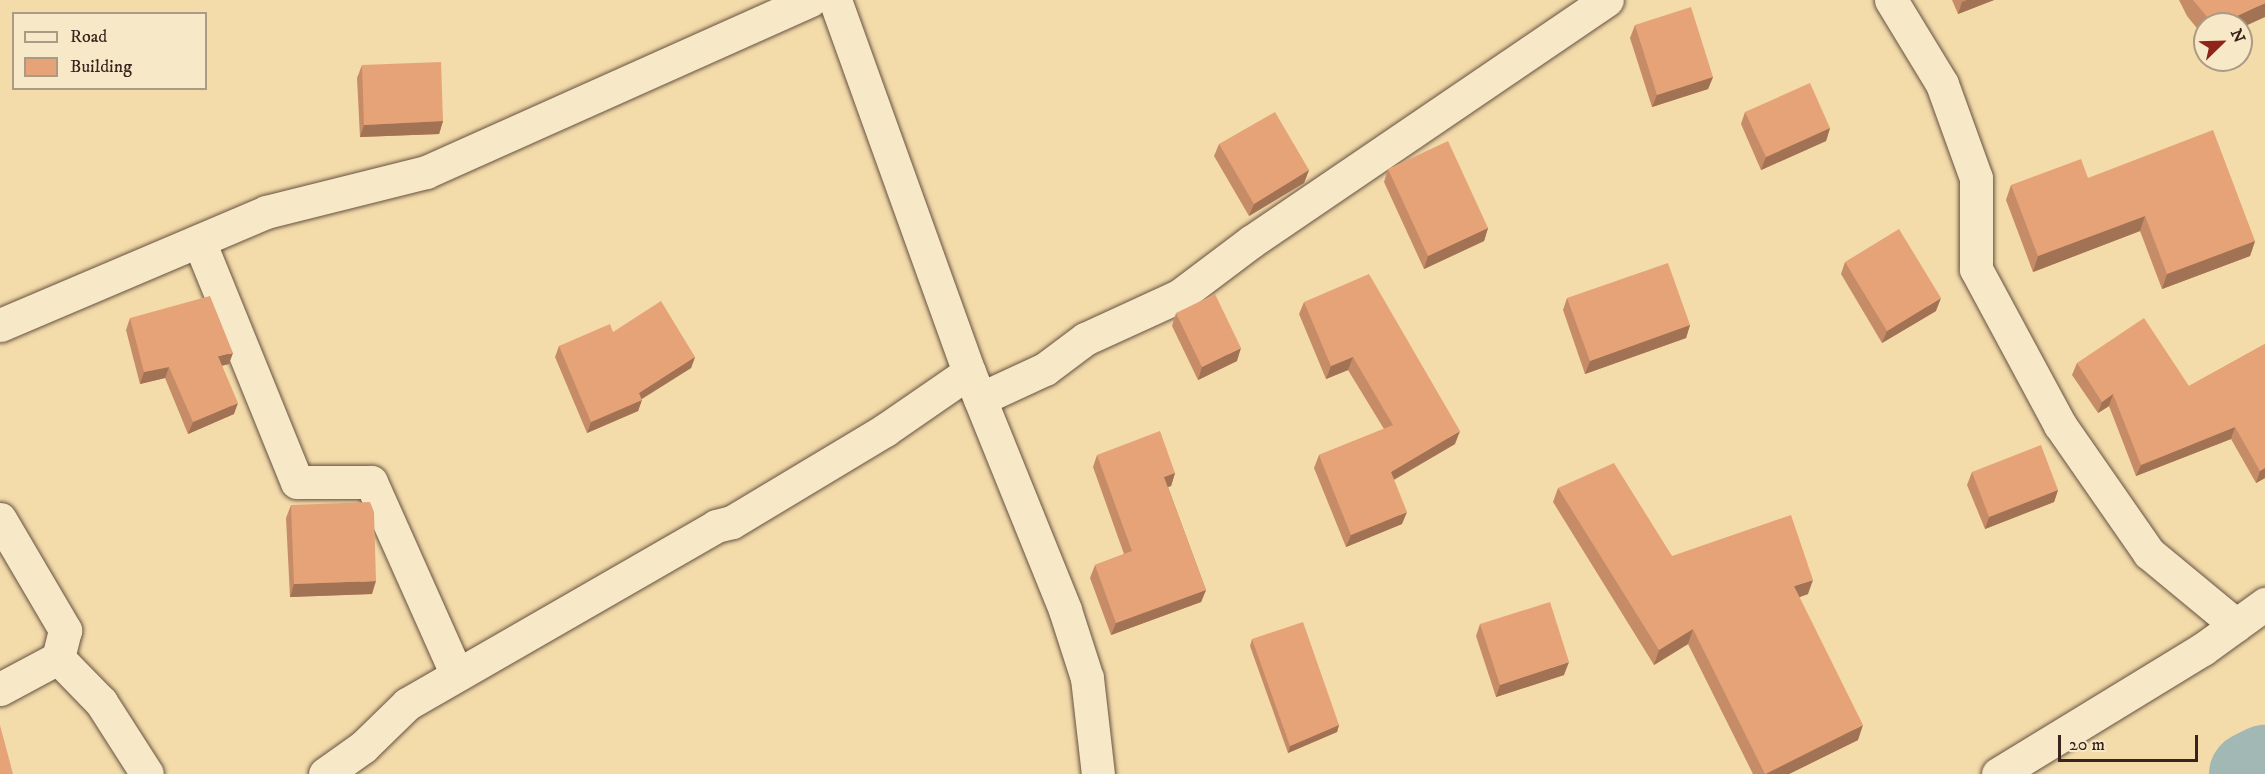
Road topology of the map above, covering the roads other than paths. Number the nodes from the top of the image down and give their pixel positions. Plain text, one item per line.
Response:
1 (810, 0) edge
2 (835, 0) edge
3 (1606, 0) edge
4 (1891, 0) edge
5 (199, 241) junction
6 (0, 325) edge
7 (975, 386) junction
8 (0, 519) edge
9 (2265, 604) edge
10 (2236, 625) junction
11 (58, 658) junction
12 (457, 675) junction
13 (0, 689) edge
14 (147, 774) edge
15 (325, 774) edge
16 (1098, 774) edge
17 (1998, 774) edge

1 - 5 street
2 - 7 street
3 - 7 street
4 - 10 street
5 - 6 street
5 - 12 street
7 - 12 street
7 - 16 street
8 - 11 street
9 - 10 street
10 - 17 street
11 - 13 street
11 - 14 street
12 - 15 street

